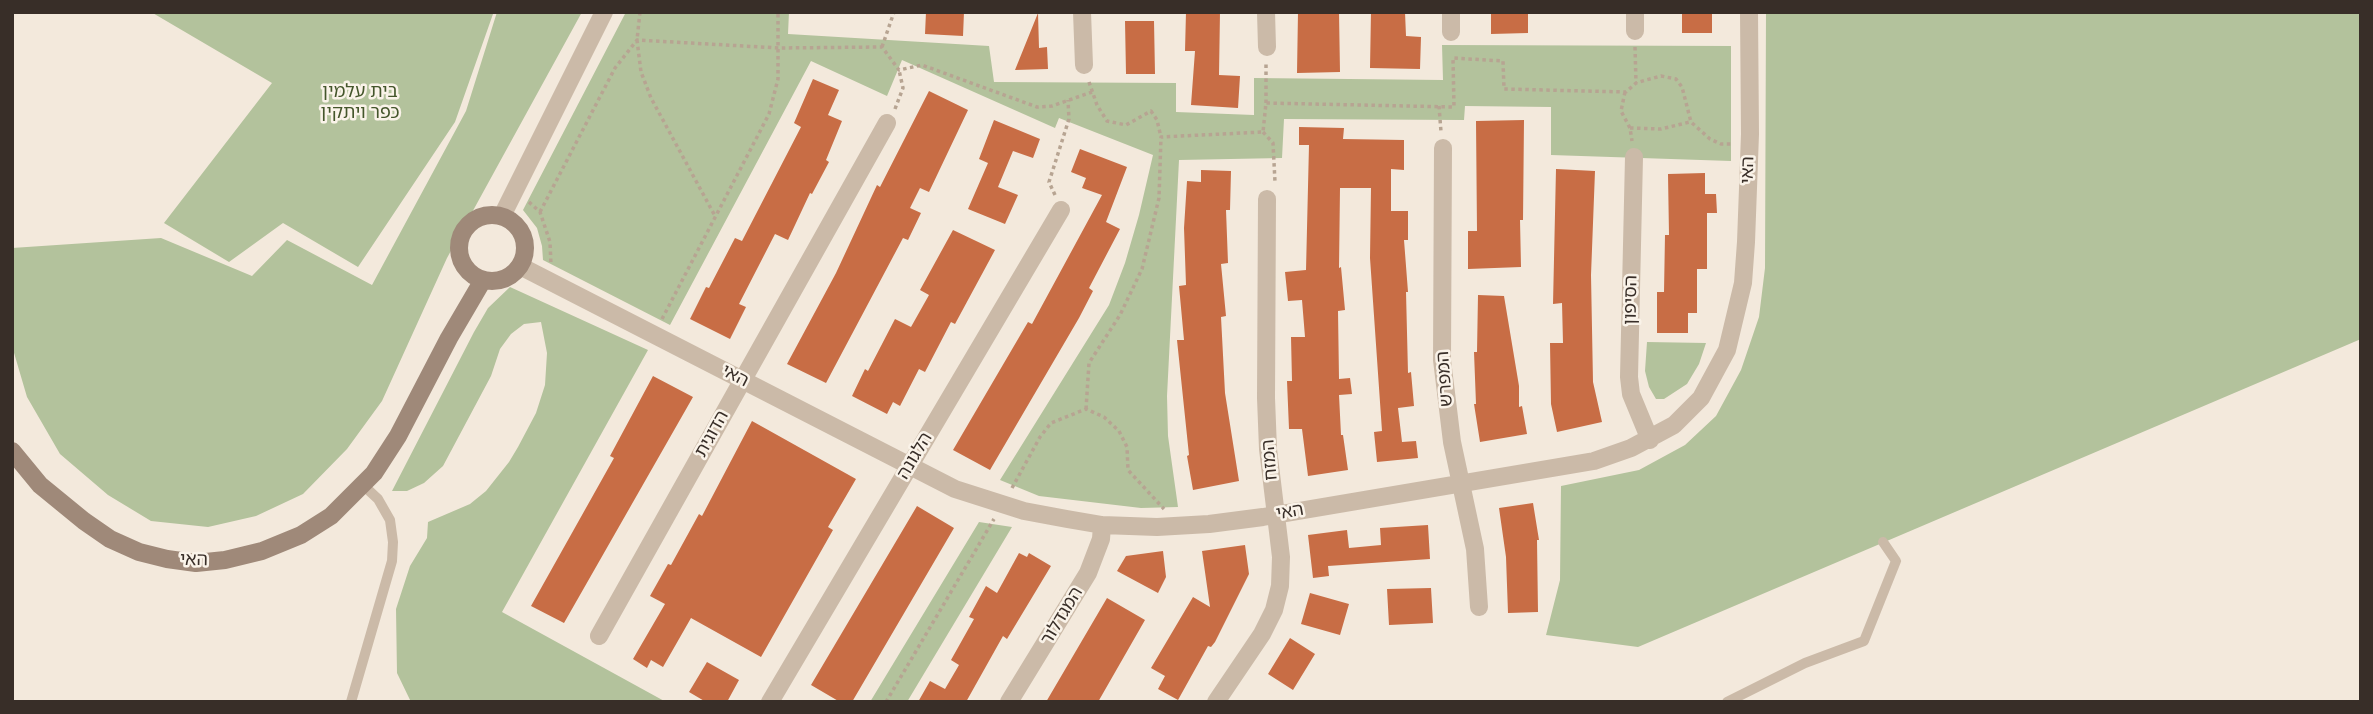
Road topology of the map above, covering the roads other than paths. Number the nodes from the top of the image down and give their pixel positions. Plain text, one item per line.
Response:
1 (604, 12) edge
2 (1082, 12) edge
3 (1266, 12) edge
4 (1451, 12) edge
5 (1635, 12) edge
6 (1749, 12) edge
7 (1635, 31) road end
8 (1451, 32) dead end
9 (1266, 47) road end
10 (1084, 65) road end
11 (887, 123) road end
12 (1443, 148) road end
13 (1634, 157) road end
14 (1267, 199) road end
15 (1061, 210) road end
16 (502, 216) junction
17 (520, 266) junction
18 (483, 280) junction
19 (742, 380) junction
20 (1650, 440) junction
21 (12, 451) edge
22 (909, 466) junction
23 (1460, 484) junction
24 (363, 485) junction
25 (1275, 515) junction
26 (1102, 525) junction
27 (1884, 542) dead end
28 (1479, 607) dead end
29 (598, 636) dead end
30 (351, 702) edge
31 (770, 702) edge
32 (1009, 702) edge
33 (1216, 702) edge
34 (1727, 702) edge

1 - 16 street
2 - 10 street
3 - 9 street
4 - 8 street
5 - 7 street
6 - 20 street, האי
11 - 19 street, הדוגית
12 - 23 street, המפרש
13 - 20 street, הסיפון
14 - 25 street, המזח
15 - 22 street, הלגונה
16 - 17 street
16 - 18 street
17 - 18 street
17 - 19 street, האי
18 - 24 street, האי
19 - 22 street, האי
19 - 29 street, הדוגית
20 - 23 street, האי
21 - 24 street, האי
22 - 26 street, האי
22 - 31 street, הלגונה
23 - 25 street, האי
23 - 28 street, המפרש
24 - 30 lane
25 - 26 street, האי
25 - 33 street, המזח
26 - 32 street, המגדלור
27 - 34 lane

